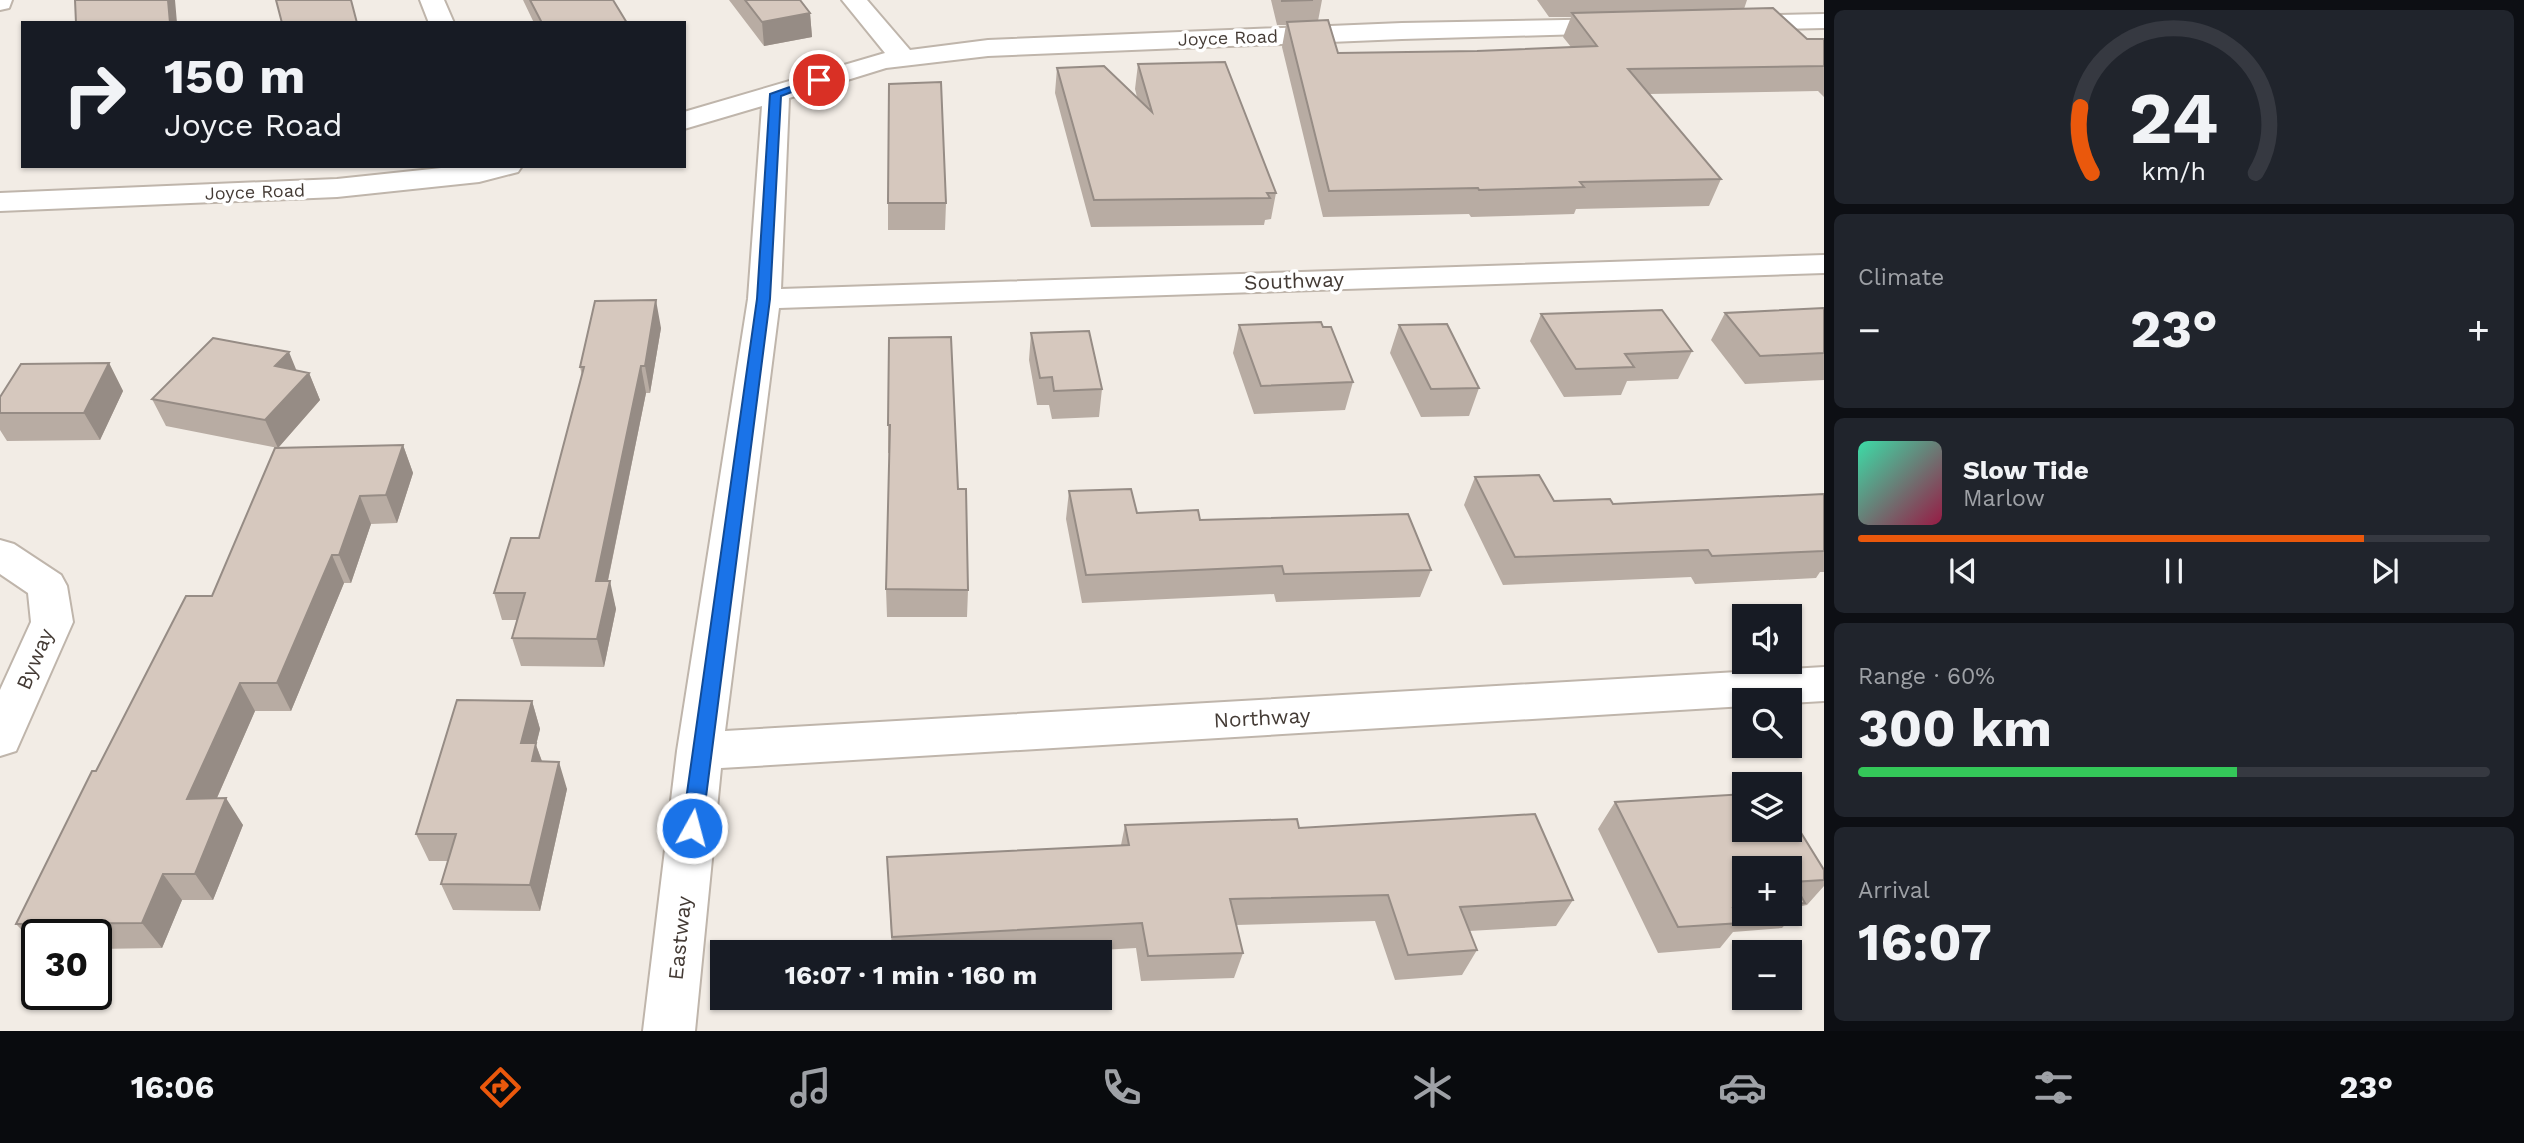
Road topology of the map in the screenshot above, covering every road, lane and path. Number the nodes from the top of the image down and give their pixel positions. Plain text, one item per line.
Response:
1 (432, 0) edge
2 (854, 0) edge
3 (1789, 0) edge
4 (441, 21) edge
5 (1816, 21) edge
6 (1710, 23) edge
7 (1640, 25) edge
8 (903, 58) junction
9 (776, 94) junction
10 (686, 120) edge
11 (498, 168) edge
12 (0, 202) edge
13 (1824, 264) edge
14 (764, 299) junction
15 (2, 555) edge
16 (1824, 684) edge
17 (0, 738) edge
18 (700, 751) junction
19 (669, 1031) edge

1 - 4 street
2 - 8 street
3 - 5 street
5 - 6 street
7 - 8 street, Joyce Road
8 - 9 street, Joyce Road
9 - 10 street, Joyce Road
9 - 14 street, Eastway
11 - 12 street, Joyce Road
13 - 14 street, Southway
14 - 18 street, Eastway
15 - 17 street, Byway
16 - 18 street, Northway
18 - 19 street, Eastway

